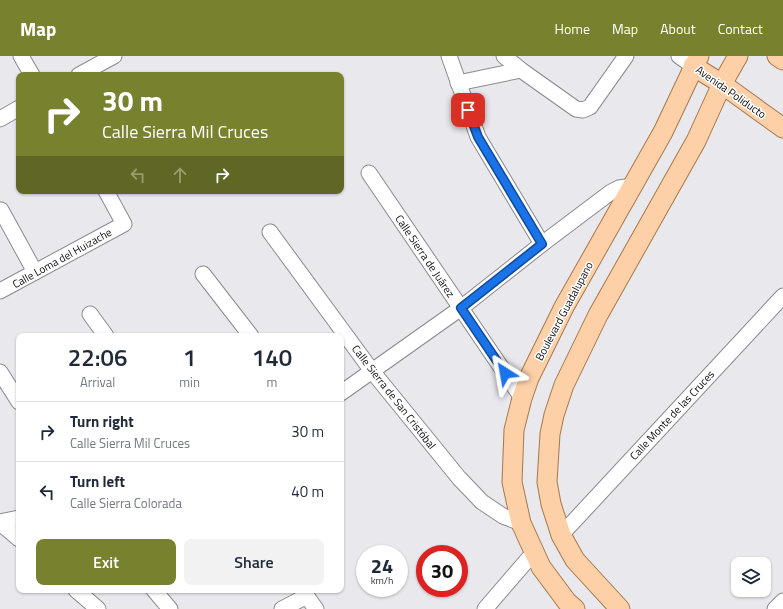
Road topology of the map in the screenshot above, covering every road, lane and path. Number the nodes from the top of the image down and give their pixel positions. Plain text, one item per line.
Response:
1 (22, 56) edge
2 (114, 56) edge
3 (449, 56) edge
4 (504, 56) edge
5 (626, 56) edge
6 (738, 56) edge
7 (777, 56) edge
8 (690, 59) edge
9 (783, 60) edge
10 (521, 70) junction
11 (30, 72) edge
12 (85, 72) edge
13 (458, 83) junction
14 (722, 84) junction
15 (16, 110) edge
16 (0, 119) edge
17 (783, 128) edge
18 (369, 173) dead end
19 (633, 186) junction
20 (108, 194) edge
21 (1, 210) dead end
22 (270, 232) dead end
23 (542, 244) junction
24 (35, 272) junction
25 (203, 274) dead end
26 (0, 292) edge
27 (783, 296) edge
28 (461, 308) junction
29 (90, 314) dead end
30 (104, 333) edge
31 (249, 333) edge
32 (372, 371) junction
33 (0, 372) edge
34 (344, 391) edge
35 (16, 397) edge
36 (522, 398) junction
37 (16, 519) edge
38 (0, 522) edge
39 (521, 523) junction
40 (561, 535) junction
41 (16, 536) edge
42 (534, 554) junction
43 (79, 593) edge
44 (157, 593) edge
45 (304, 593) edge
46 (783, 601) edge
47 (98, 609) edge
48 (170, 609) edge
49 (282, 609) edge
50 (316, 609) edge
51 (485, 609) edge
52 (576, 609) edge
53 (620, 609) edge
54 (775, 609) edge

1 - 11 street
2 - 12 street
3 - 13 street
4 - 10 street
5 - 10 street
6 - 14 main road
7 - 9 main road
8 - 14 main road, Avenida Poliducto
8 - 19 main road, Boulevard Guadalupano
10 - 13 street
13 - 23 street
14 - 17 main road, Avenida Poliducto
14 - 40 main road
15 - 16 street
18 - 28 street, Calle Sierra de Juárez
19 - 23 street
19 - 36 main road, Boulevard Guadalupano
20 - 24 street, Calle Loma del Huizache
21 - 24 street
22 - 32 street, Calle Sierra de San Cristóbal
23 - 28 street
24 - 26 street, Calle Loma del Huizache
25 - 31 street
27 - 40 street, Calle Monte de las Cruces
28 - 32 street
28 - 36 street, Calle Sierra de Juárez
29 - 30 street
32 - 34 street
32 - 39 street, Calle Sierra de San Cristóbal
33 - 35 street
36 - 39 main road, Boulevard Guadalupano
37 - 38 street
38 - 41 street
39 - 42 main road, Boulevard Guadalupano
40 - 53 main road
42 - 51 street
42 - 52 main road, Boulevard Guadalupano
43 - 47 street
44 - 48 street
45 - 49 street
45 - 50 street
46 - 54 street

